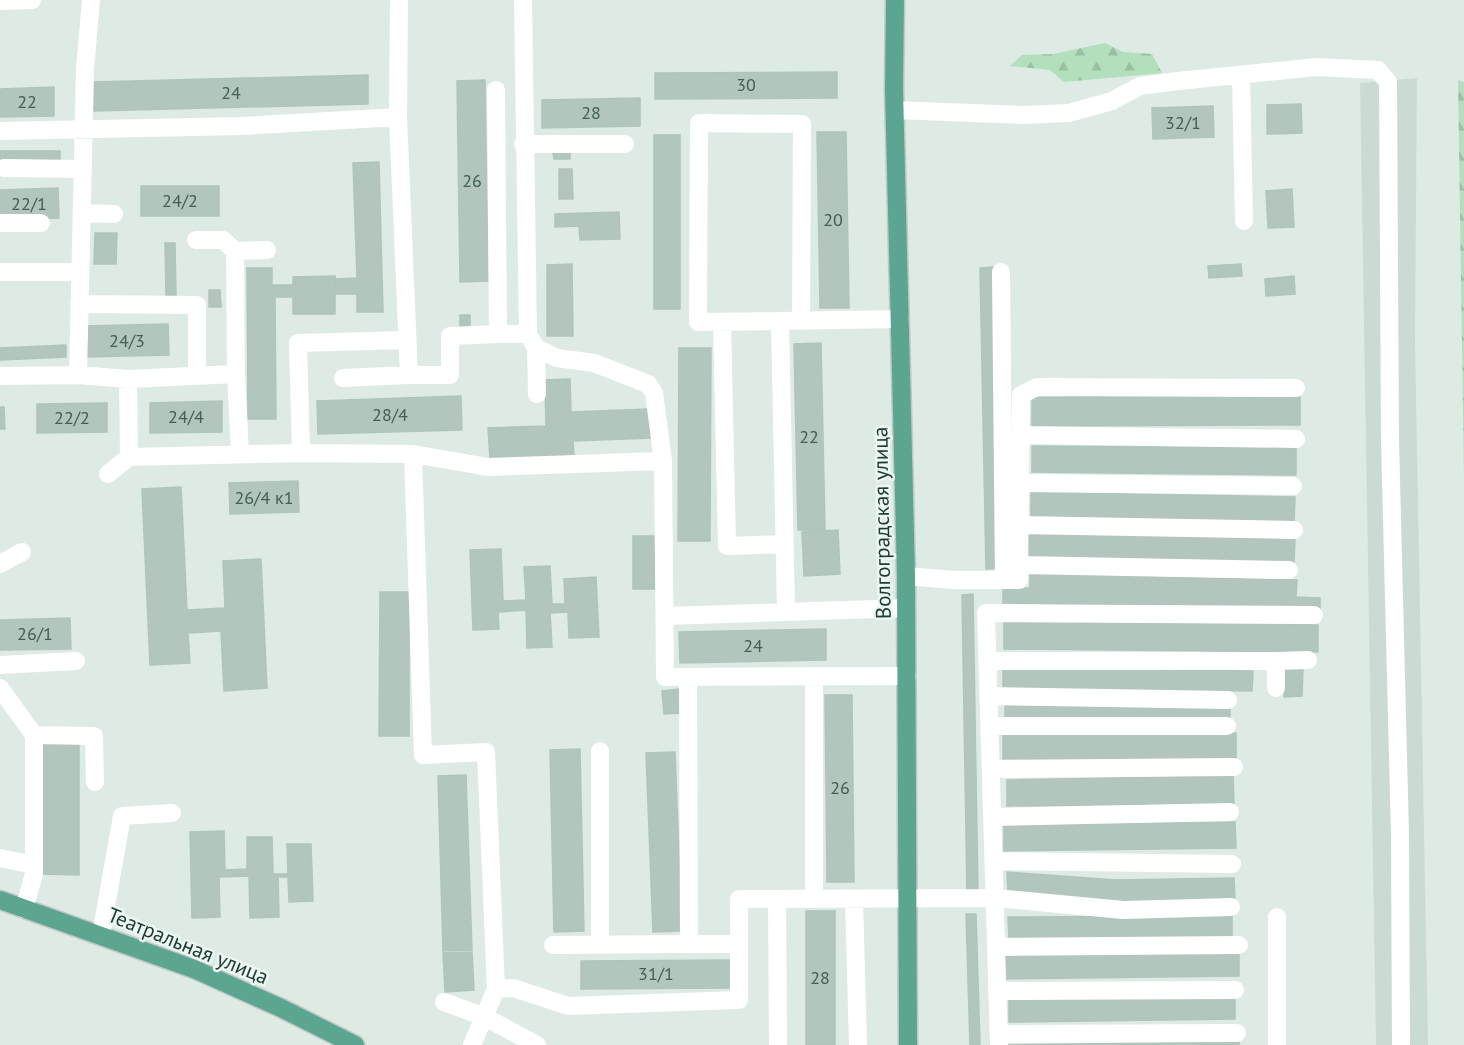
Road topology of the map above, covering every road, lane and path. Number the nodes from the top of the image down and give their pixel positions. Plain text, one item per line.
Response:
1 (32, 0) edge
2 (91, 0) edge
3 (399, 0) edge
4 (523, 0) edge
5 (895, 0) edge
6 (0, 1) edge
7 (1240, 76) junction
8 (496, 90) dead end
9 (895, 110) junction
10 (398, 117) junction
11 (84, 129) junction
12 (0, 131) edge
13 (523, 144) junction
14 (625, 144) dead end
15 (4, 168) dead end
16 (83, 169) junction
17 (82, 213) junction
18 (114, 214) dead end
19 (1244, 221) dead end
20 (41, 223) dead end
21 (0, 224) edge
22 (196, 240) dead end
23 (267, 250) dead end
24 (235, 251) junction
25 (0, 272) edge
26 (79, 272) junction
27 (1001, 272) dead end
28 (79, 304) junction
29 (900, 319) junction
30 (780, 321) junction
31 (801, 321) junction
32 (722, 322) junction
33 (498, 334) junction
34 (408, 340) junction
35 (532, 341) junction
36 (236, 374) junction
37 (78, 375) junction
38 (197, 375) junction
39 (409, 375) junction
40 (0, 376) edge
41 (343, 378) dead end
42 (128, 379) junction
43 (1296, 388) dead end
44 (537, 394) dead end
45 (1021, 435) junction
46 (1296, 439) dead end
47 (301, 453) junction
48 (240, 454) junction
49 (413, 454) junction
50 (129, 457) junction
51 (663, 461) junction
52 (108, 474) dead end
53 (1020, 483) junction
54 (1293, 486) dead end
55 (1020, 525) junction
56 (1294, 530) dead end
57 (785, 544) junction
58 (22, 552) dead end
59 (0, 564) edge
60 (1020, 565) junction
61 (1289, 570) dead end
62 (906, 576) junction
63 (1004, 580) junction
64 (906, 608) junction
65 (786, 612) junction
66 (1314, 615) dead end
67 (666, 616) junction
68 (1308, 660) dead end
69 (76, 661) dead end
70 (987, 661) junction
71 (1275, 661) junction
72 (0, 665) edge
73 (688, 676) junction
74 (813, 676) junction
75 (906, 676) junction
76 (0, 688) edge
77 (1276, 688) dead end
78 (989, 696) junction
79 (1228, 700) dead end
80 (990, 726) junction
81 (1227, 726) dead end
82 (34, 735) junction
83 (600, 751) dead end
84 (1234, 767) dead end
85 (991, 769) junction
86 (95, 782) dead end
87 (1230, 812) dead end
88 (172, 813) dead end
89 (993, 817) junction
90 (0, 858) edge
91 (994, 861) junction
92 (1232, 864) dead end
93 (34, 865) junction
94 (854, 898) junction
95 (907, 898) junction
96 (996, 898) junction
97 (777, 899) junction
98 (814, 899) junction
99 (0, 900) edge
100 (1231, 907) dead end
101 (24, 909) junction
102 (1277, 917) dead end
103 (101, 935) junction
104 (689, 944) junction
105 (739, 944) junction
106 (553, 945) dead end
107 (600, 945) junction
108 (1239, 945) dead end
109 (997, 947) junction
110 (496, 989) junction
111 (1236, 990) dead end
112 (998, 991) junction
113 (444, 1002) dead end
114 (485, 1017) junction
115 (1237, 1033) dead end
116 (999, 1039) edge
117 (355, 1045) edge
118 (472, 1045) edge
119 (537, 1045) edge
120 (778, 1045) edge
121 (858, 1045) edge
122 (908, 1045) edge
123 (1277, 1045) edge
124 (1401, 1045) edge

1 - 6 street
2 - 11 street
3 - 10 street
4 - 13 street
5 - 9 main road, Волгоградская улица
7 - 9 street
7 - 19 street
7 - 124 street
8 - 33 street
9 - 29 main road, Волгоградская улица
10 - 11 street
10 - 34 street
11 - 12 street
11 - 16 street
13 - 14 street
13 - 35 street
15 - 16 street
16 - 17 street
17 - 18 street
17 - 26 street
20 - 21 street
22 - 24 street
23 - 24 street
24 - 36 street
25 - 26 street
26 - 28 street
27 - 63 street
28 - 37 street
28 - 38 street
29 - 31 street
29 - 62 main road, Волгоградская улица
30 - 31 street
30 - 32 street
30 - 57 street
31 - 32 street
32 - 57 street
33 - 35 street
33 - 39 street
34 - 39 street
34 - 47 street
35 - 44 street
35 - 51 street
36 - 38 street
36 - 48 street
37 - 40 street
37 - 42 street
38 - 42 street
39 - 41 street
42 - 50 street
43 - 45 street
45 - 46 street
45 - 53 street
47 - 48 street
47 - 49 street
48 - 50 street
49 - 51 street
49 - 110 street
50 - 52 street
51 - 67 street
53 - 54 street
53 - 55 street
55 - 56 street
55 - 60 street
57 - 65 street
58 - 59 street
60 - 61 street
60 - 63 street
62 - 63 street
62 - 64 main road, Волгоградская улица
64 - 65 street
64 - 75 main road, Волгоградская улица
65 - 67 street
66 - 70 street
67 - 73 street
68 - 71 street
69 - 72 street
70 - 71 street
70 - 78 street
71 - 77 street
73 - 74 street
73 - 104 street
74 - 75 street
74 - 98 street
75 - 95 main road, Волгоградская улица
76 - 82 street
78 - 79 street
78 - 80 street
80 - 81 street
80 - 85 street
82 - 86 street
82 - 93 street
83 - 107 street
84 - 85 street
85 - 89 street
87 - 89 street
88 - 103 street
89 - 91 street
90 - 93 street
91 - 92 street
91 - 96 street
93 - 101 street
94 - 95 street
94 - 98 street
94 - 121 street
95 - 96 street
95 - 122 main road, Волгоградская улица
96 - 100 street
96 - 109 street
97 - 98 street
97 - 105 street
97 - 120 street
99 - 101 main road, Театральная улица
101 - 103 main road, Театральная улица
102 - 123 street
103 - 117 main road, Театральная улица
104 - 105 street
104 - 107 street
105 - 110 street
106 - 107 street
108 - 109 street
109 - 112 street
110 - 114 street
111 - 112 street
112 - 116 street
113 - 114 street
114 - 118 street
114 - 119 street
115 - 116 street

